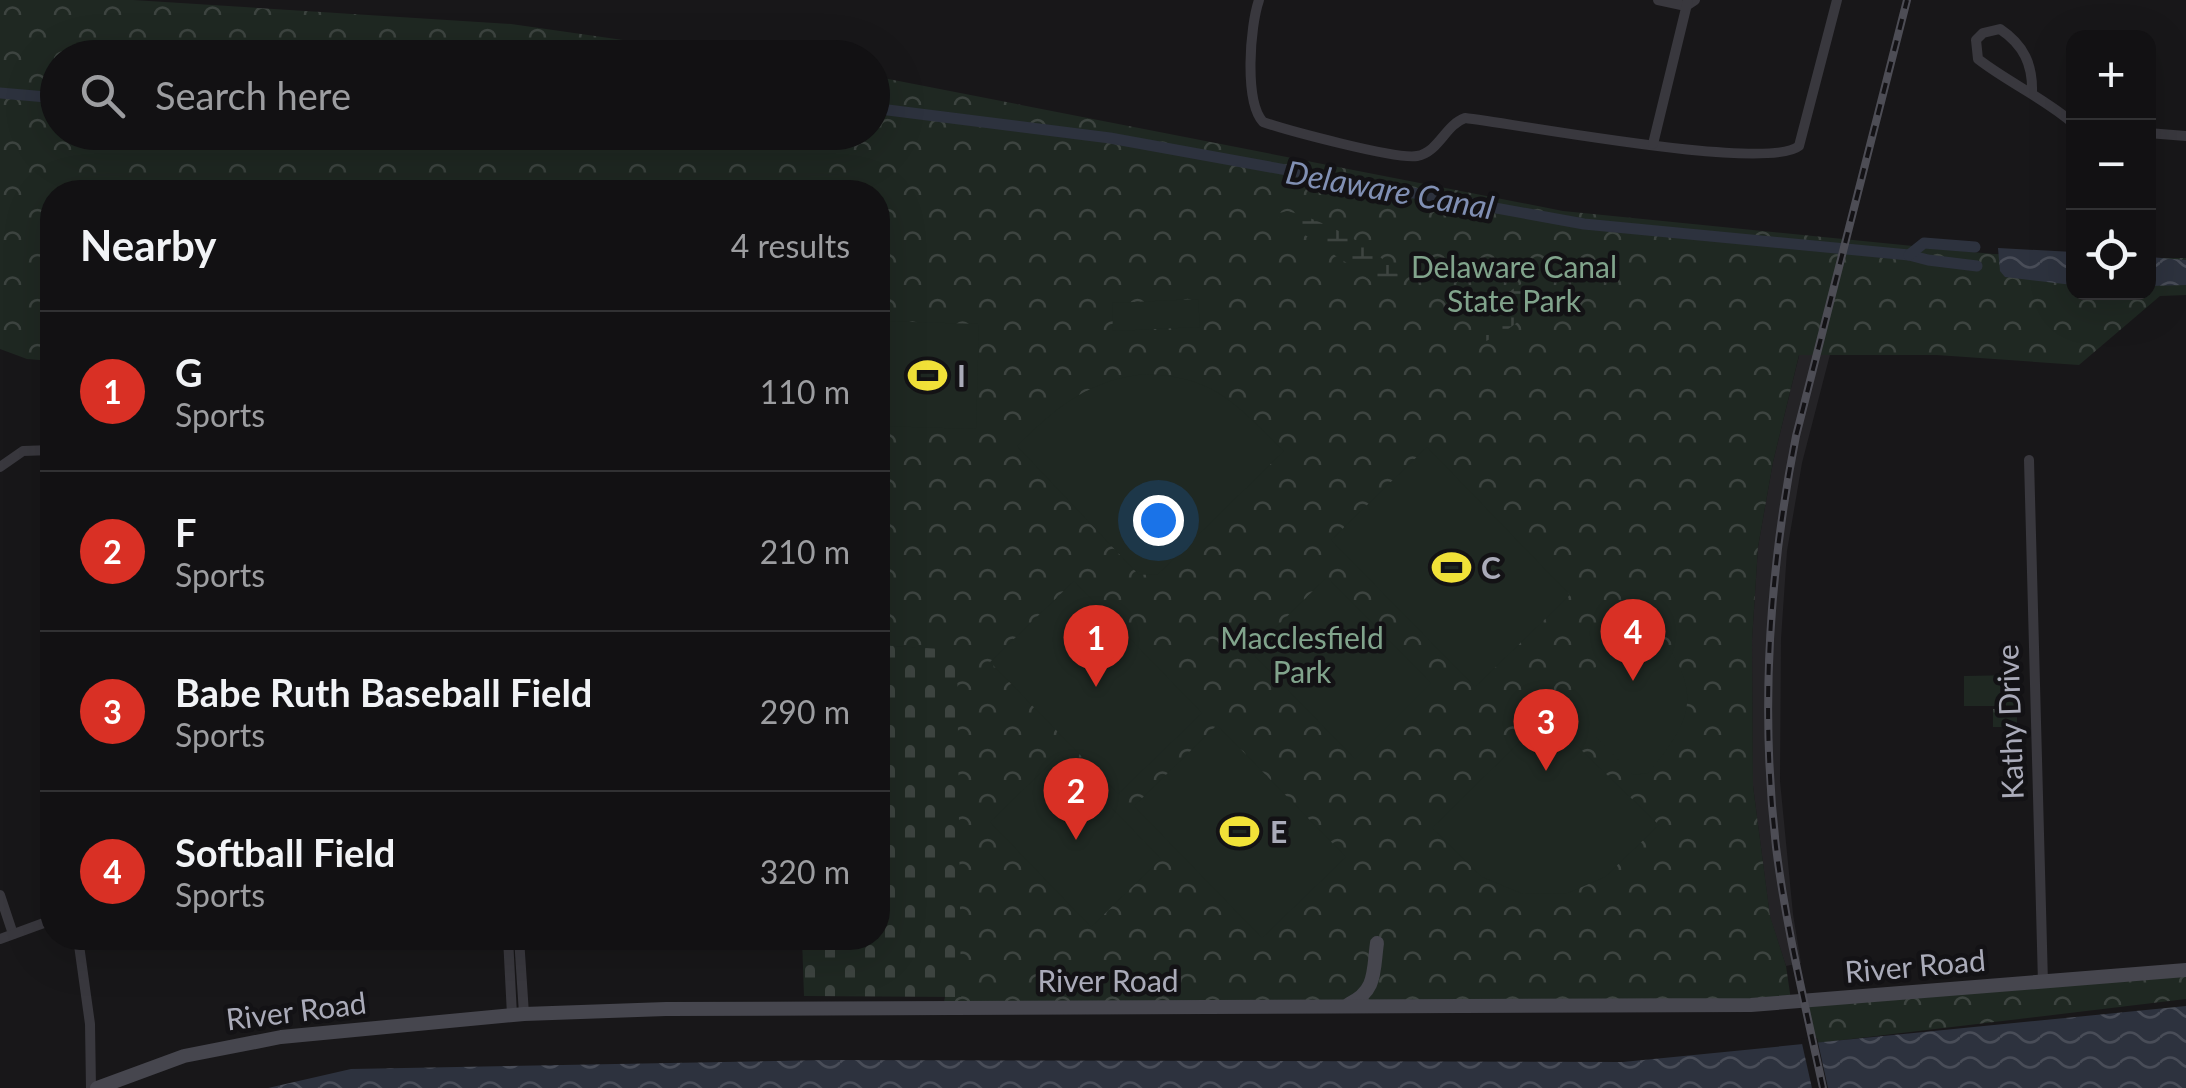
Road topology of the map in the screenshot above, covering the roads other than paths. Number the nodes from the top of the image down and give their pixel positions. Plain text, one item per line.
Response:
1 (1259, 0) edge
2 (1658, 0) edge
3 (1837, 0) edge
4 (1689, 2) edge
5 (2032, 93) junction
6 (2069, 120) edge
7 (2156, 134) edge
8 (2186, 136) edge
9 (1652, 144) junction
10 (40, 450) edge
11 (2029, 460) dead end
12 (3, 463) edge
13 (0, 894) edge
14 (40, 924) edge
15 (13, 934) junction
16 (0, 940) edge
17 (80, 950) edge
18 (510, 950) edge
19 (519, 950) edge
20 (2186, 970) edge
21 (2043, 983) junction
22 (1344, 1007) junction
23 (1377, 1007) junction
24 (518, 1014) junction
25 (94, 1088) edge

1 - 9 street
2 - 4 street
3 - 9 street
4 - 9 street
5 - 5 street
5 - 6 street
7 - 8 street
10 - 12 street
11 - 21 street, Kathy Drive
13 - 15 street
14 - 15 street
15 - 16 street
17 - 25 street
18 - 24 street
19 - 24 street
20 - 21 main road, River Road
21 - 23 main road, River Road
22 - 23 main road, River Road
22 - 23 main road
22 - 24 main road, River Road
24 - 25 main road, River Road

